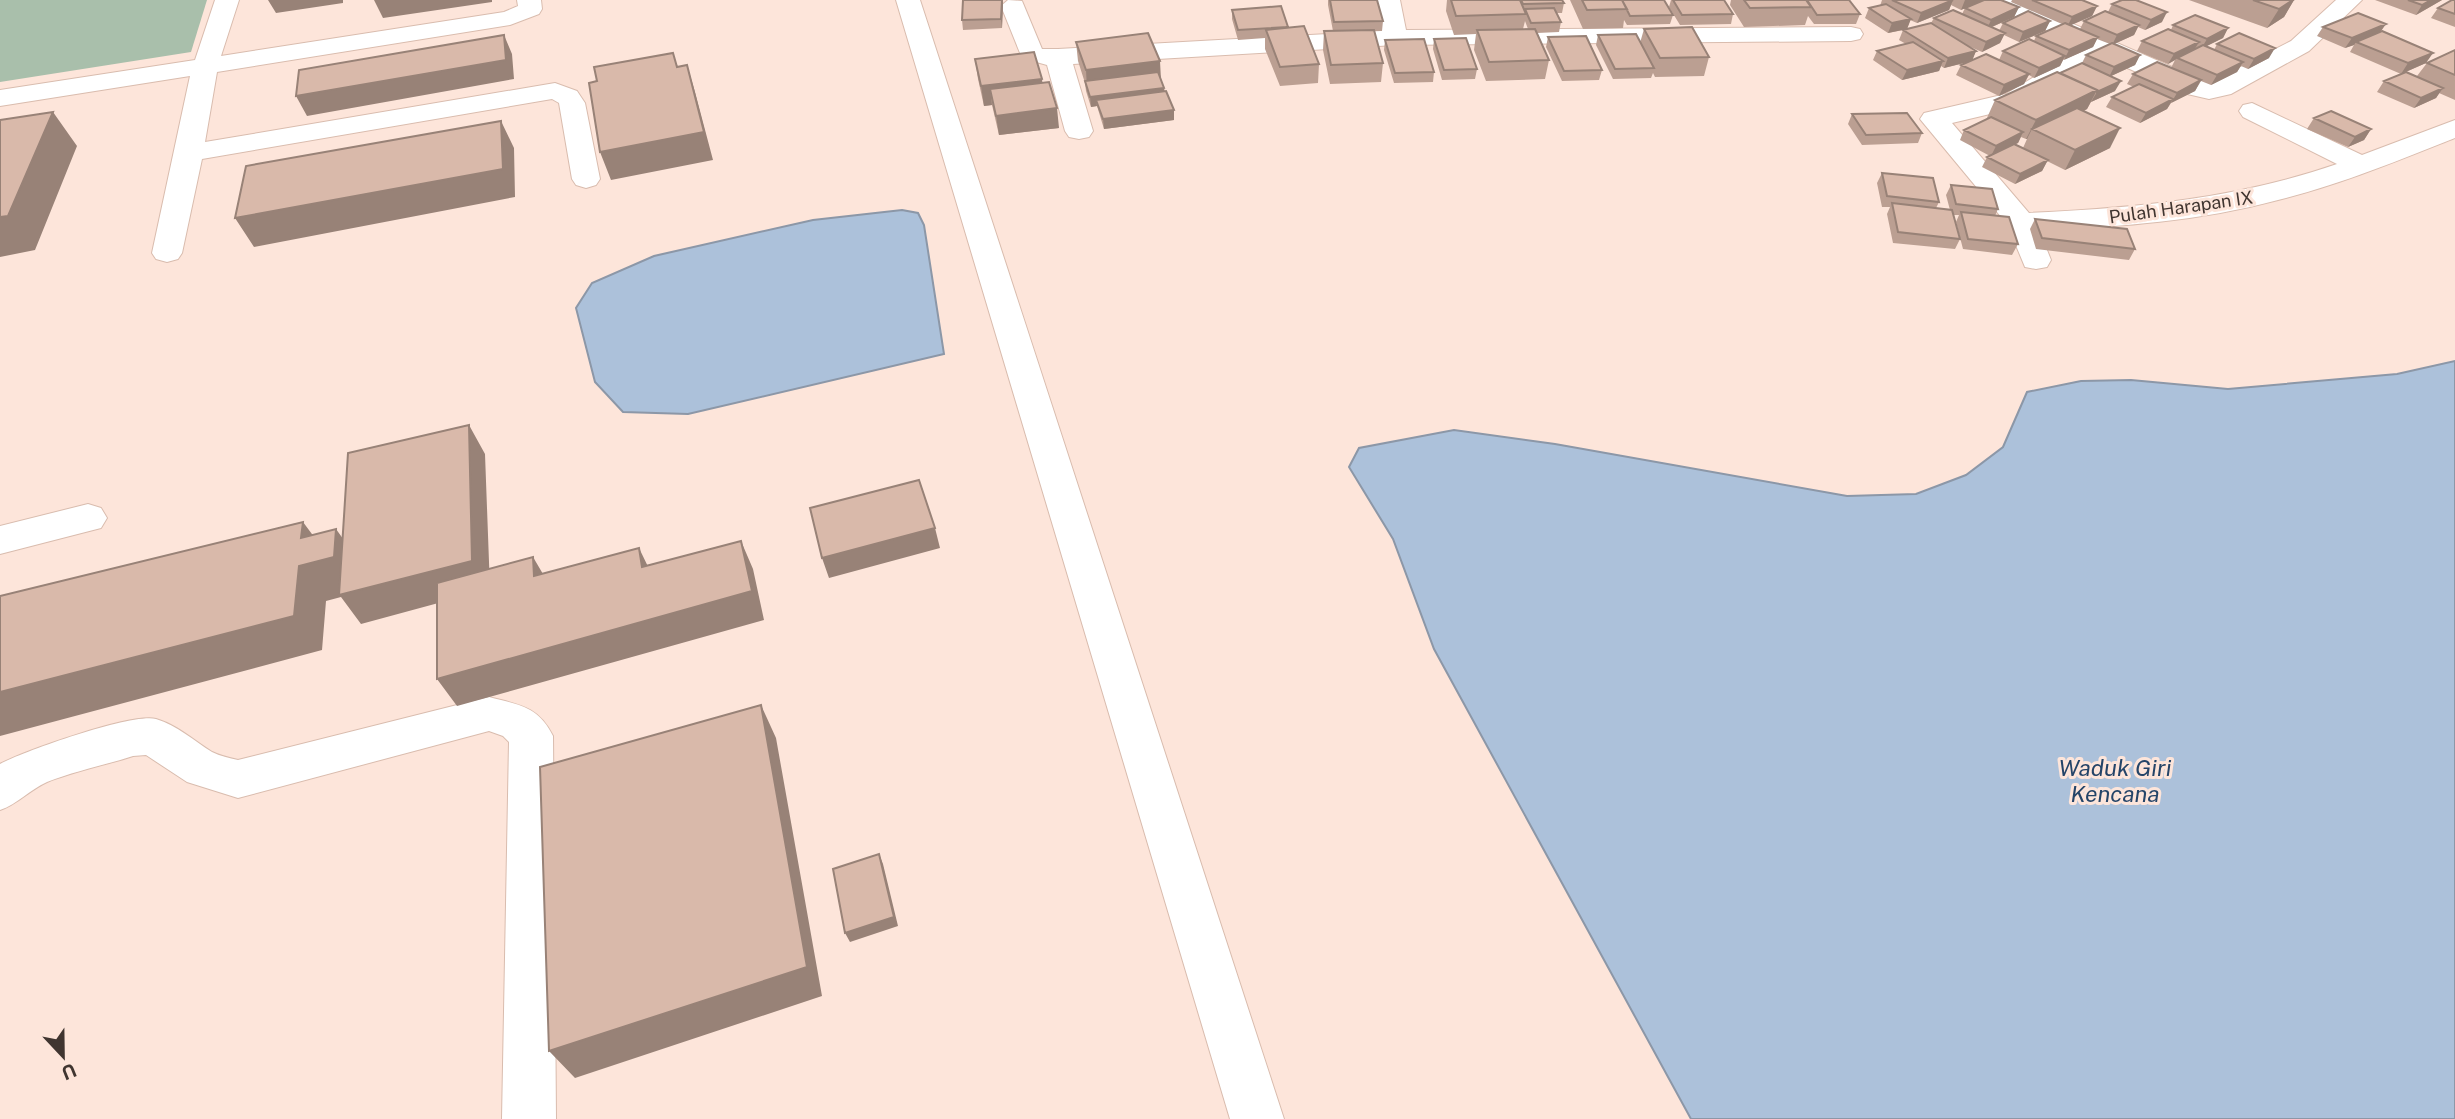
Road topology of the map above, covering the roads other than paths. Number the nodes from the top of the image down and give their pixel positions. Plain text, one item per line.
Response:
1 (226, 0) edge
2 (529, 0) edge
3 (908, 0) edge
4 (1388, 0) edge
5 (1998, 0) edge
6 (2350, 0) edge
7 (1013, 6) dead end
8 (380, 13) dead end
9 (1851, 34) dead end
10 (378, 38) junction
11 (1395, 38) junction
12 (2103, 46) junction
13 (1058, 57) junction
14 (205, 67) junction
15 (0, 98) edge
16 (2252, 111) dead end
17 (2455, 128) edge
18 (1079, 131) dead end
19 (189, 153) junction
20 (2359, 164) junction
21 (586, 179) dead end
22 (2021, 222) junction
23 (167, 253) dead end
24 (2036, 260) dead end
25 (88, 518) dead end
26 (0, 540) edge
27 (0, 791) edge
28 (529, 1119) edge
29 (1257, 1119) edge

1 - 14 street
2 - 10 street
3 - 29 street
4 - 11 street
5 - 12 street
6 - 12 street
7 - 13 street
8 - 10 street
9 - 11 street
10 - 14 street
11 - 13 street
12 - 22 street
13 - 18 street
14 - 15 street
14 - 19 street
16 - 20 street
17 - 20 street, Pulah Harapan IX
19 - 21 street
19 - 23 street
20 - 22 street, Pulah Harapan IX
22 - 24 street
25 - 26 street
27 - 28 street

